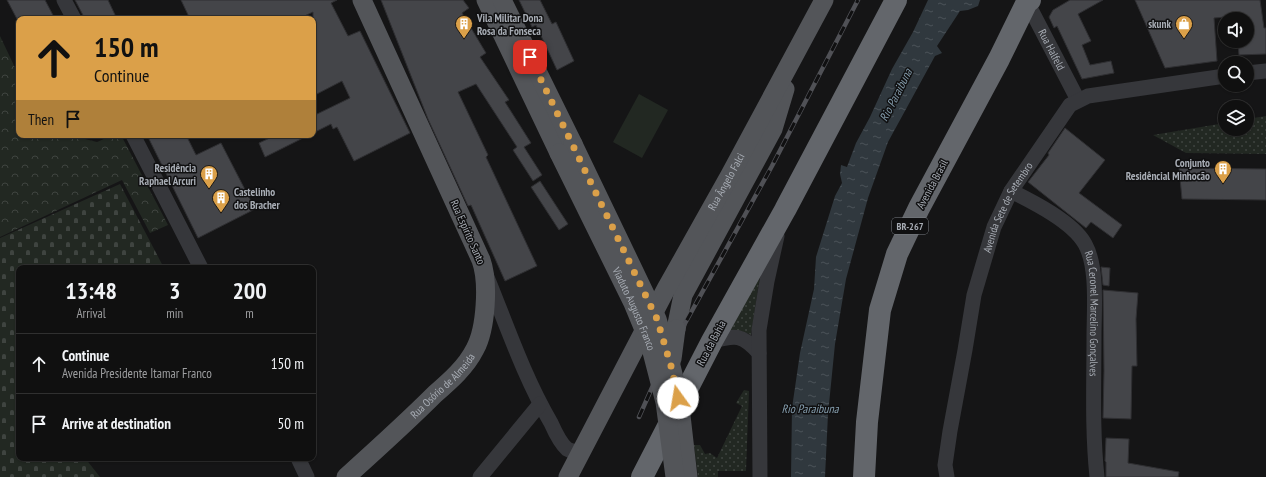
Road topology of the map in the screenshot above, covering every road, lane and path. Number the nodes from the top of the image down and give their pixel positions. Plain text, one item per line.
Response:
1 (64, 0) edge
2 (362, 0) edge
3 (486, 0) edge
4 (502, 0) edge
5 (824, 0) edge
6 (896, 0) edge
7 (1028, 1) edge
8 (72, 16) edge
9 (795, 55) junction
10 (1266, 71) edge
11 (1254, 72) edge
12 (1218, 77) edge
13 (1078, 100) junction
14 (135, 138) edge
15 (566, 148) junction
16 (1011, 191) junction
17 (784, 210) junction
18 (199, 265) edge
19 (484, 266) junction
20 (712, 341) junction
21 (759, 353) junction
22 (671, 366) junction
23 (540, 404) junction
24 (582, 451) junction
25 (299, 461) edge
26 (307, 477) edge
27 (346, 477) edge
28 (480, 477) edge
29 (568, 477) edge
30 (642, 477) edge
31 (675, 477) edge
32 (688, 477) edge
33 (760, 477) edge
34 (864, 477) edge
35 (947, 477) edge
36 (1097, 477) edge

1 - 8 street
2 - 19 main road, Rua Espírito Santo
3 - 15 main road
4 - 15 main road
5 - 9 main road, Rua Ângelo Falci
6 - 17 highway
7 - 13 street, Rua Halfeld
7 - 34 highway, Avenida Brasil / BR-267
9 - 22 main road, bridge
9 - 24 main road, Rua Ângelo Falci
10 - 11 street
12 - 13 street, Avenida Sete de Setembro
13 - 16 street, Avenida Sete de Setembro
14 - 18 street
15 - 22 main road, Viaduto Augusto Franco, bridge
15 - 31 main road, Viaduto Augusto Franco, bridge
16 - 35 street, Avenida Sete de Setembro
16 - 36 street, Rua Ceronel Marcelino Gonçalves
17 - 20 highway, Rua da Bahia
17 - 21 street
19 - 23 street, Rua Espírito Santo
19 - 27 main road, Rua Osório de Almeida
20 - 21 street
20 - 30 highway, Rua da Bahia
21 - 33 street
22 - 32 main road, Viaduto Augusto Franco, bridge
23 - 24 street, Rua Espírito Santo
23 - 28 street
24 - 29 main road
25 - 26 street

